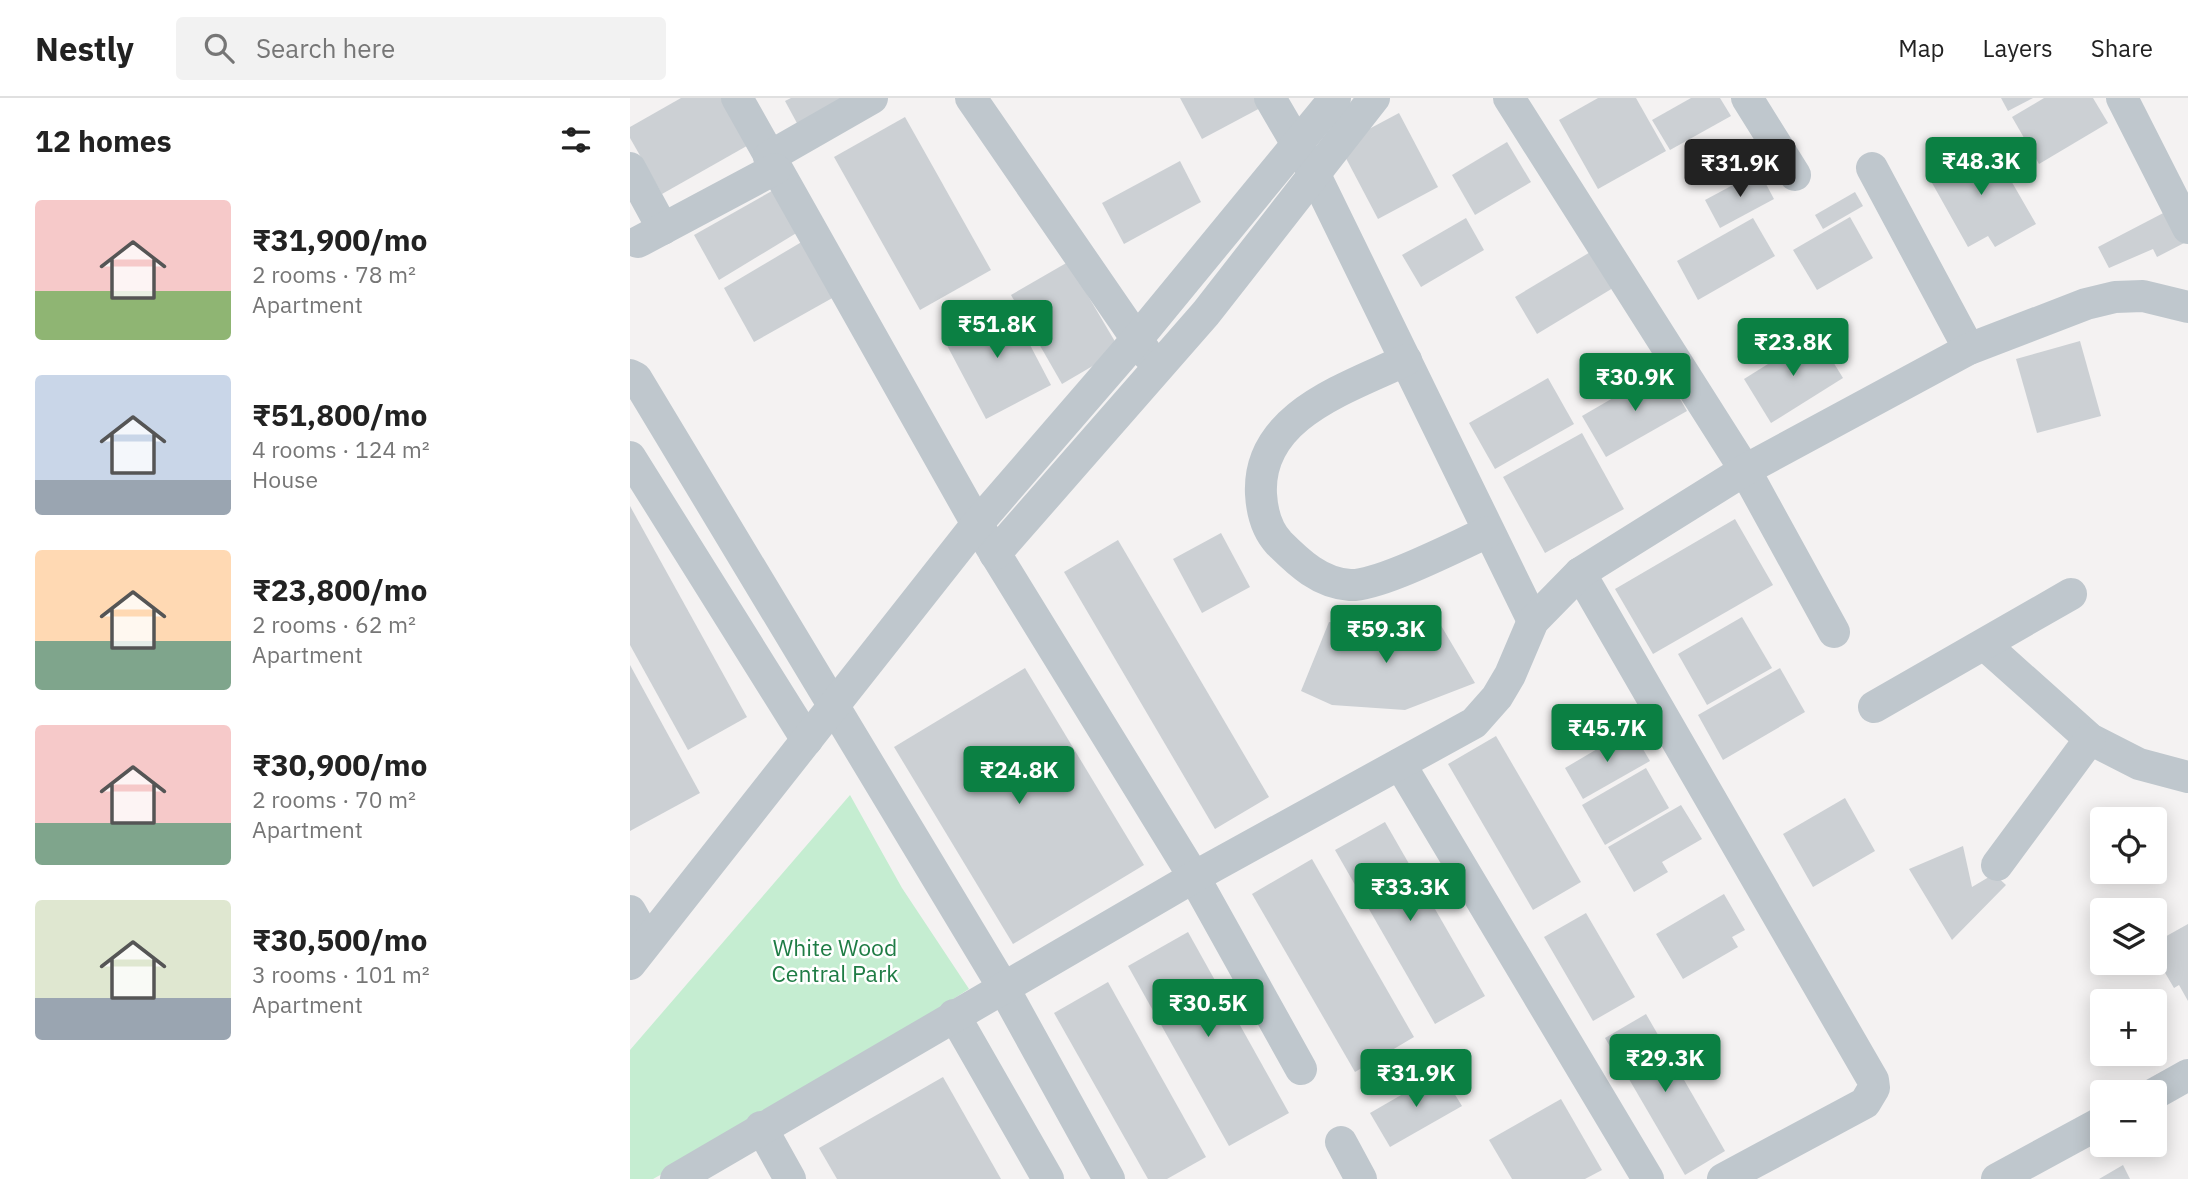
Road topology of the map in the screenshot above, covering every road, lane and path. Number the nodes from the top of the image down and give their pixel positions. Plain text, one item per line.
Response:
1 (737, 98) edge
2 (873, 98) edge
3 (971, 98) edge
4 (1270, 98) edge
5 (1335, 98) edge
6 (1374, 98) edge
7 (1509, 98) edge
8 (1746, 98) edge
9 (2122, 98) edge
10 (1298, 146) junction
11 (772, 163) junction
12 (630, 168) edge
13 (1872, 168) dead end
14 (1315, 175) junction
15 (1795, 175) dead end
16 (2188, 228) edge
17 (2188, 307) edge
18 (1137, 339) junction
19 (1969, 349) junction
20 (1406, 360) junction
21 (1158, 369) junction
22 (630, 375) edge
23 (630, 457) edge
24 (1745, 470) junction
25 (977, 524) junction
26 (1488, 532) junction
27 (995, 554) junction
28 (1580, 573) junction
29 (2071, 594) dead end
30 (1533, 621) junction
31 (1834, 632) dead end
32 (1984, 645) junction
33 (835, 706) junction
34 (1874, 707) dead end
35 (2090, 739) junction
36 (807, 740) junction
37 (1400, 764) junction
38 (2188, 777) edge
39 (1997, 865) dead end
40 (1194, 877) junction
41 (630, 911) edge
42 (639, 953) edge
43 (1003, 987) junction
44 (954, 1015) junction
45 (1301, 1069) dead end
46 (2188, 1075) edge
47 (2167, 1087) edge
48 (761, 1128) junction
49 (2090, 1129) edge
50 (1341, 1142) dead end
51 (676, 1179) edge
52 (790, 1179) edge
53 (1048, 1179) edge
54 (1109, 1179) edge
55 (1361, 1179) edge
56 (1648, 1179) edge
57 (1723, 1179) edge
58 (1997, 1179) edge

1 - 11 street
2 - 11 street
3 - 18 street
4 - 10 street
5 - 10 street
6 - 14 street
7 - 24 street
8 - 15 street
9 - 16 street
10 - 14 street
10 - 18 street
11 - 12 street
11 - 25 street
13 - 19 street
14 - 20 street
14 - 21 street
17 - 19 street
18 - 21 street
18 - 25 street
19 - 24 street
20 - 26 street
20 - 26 street
21 - 27 street
22 - 33 street
23 - 36 street
24 - 28 street
24 - 31 street
25 - 27 street
25 - 33 street
26 - 30 street
27 - 40 street
28 - 30 street
28 - 57 street
29 - 32 street
30 - 37 street
32 - 34 street
32 - 35 street
33 - 36 street
33 - 43 street
35 - 38 street
35 - 39 street
36 - 42 street
37 - 40 street
37 - 56 street
40 - 43 street
40 - 45 street
41 - 42 street
43 - 44 street
43 - 54 street
44 - 48 street
44 - 53 street
46 - 47 street
48 - 51 street
48 - 52 street
49 - 58 street
50 - 55 street

